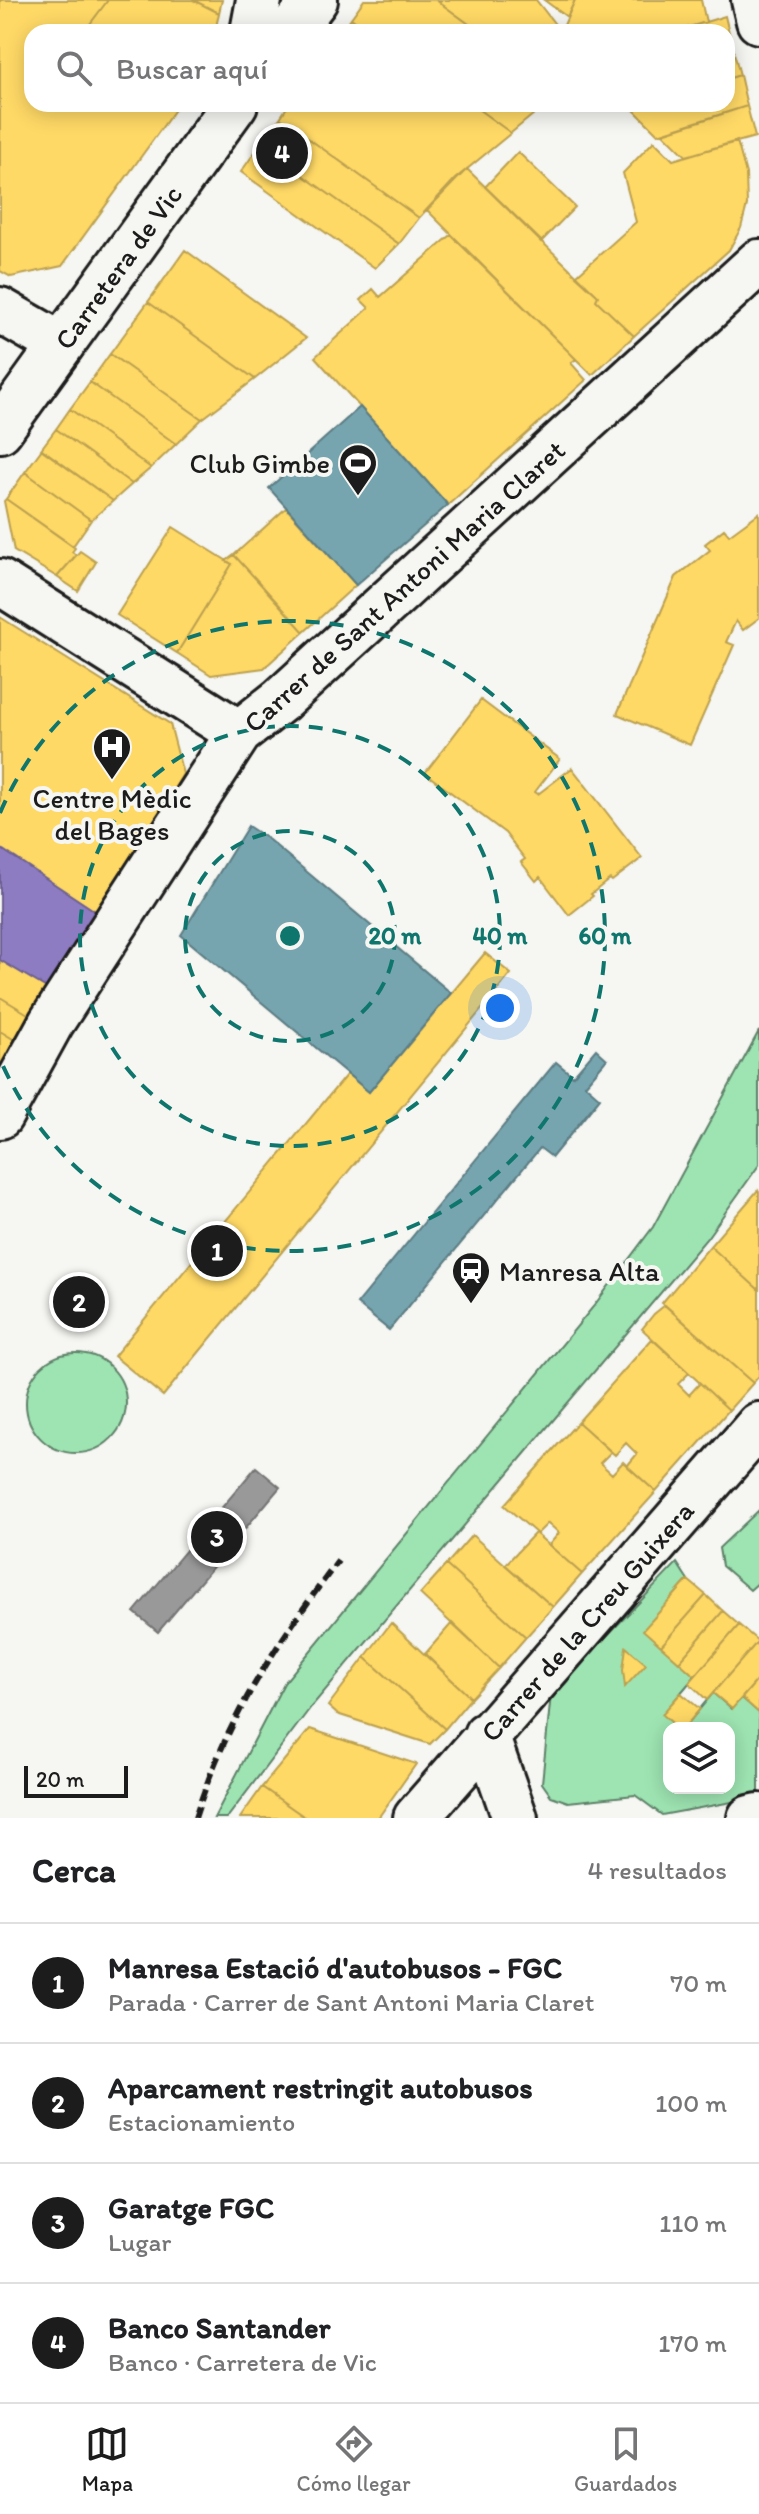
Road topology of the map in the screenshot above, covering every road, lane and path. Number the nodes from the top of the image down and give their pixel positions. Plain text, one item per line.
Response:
1 (259, 0) edge
2 (315, 0) edge
3 (754, 0) edge
4 (759, 21) edge
5 (254, 24) edge
6 (296, 24) edge
7 (229, 112) edge
8 (759, 262) edge
9 (0, 310) edge
10 (61, 345) junction
11 (0, 430) edge
12 (0, 582) edge
13 (239, 733) junction
14 (0, 1116) edge
15 (759, 1425) edge
16 (486, 1735) junction
17 (759, 1816) edge
18 (416, 1818) edge
19 (515, 1818) edge
20 (750, 1818) edge

1 - 5 street
2 - 6 street
3 - 4 street
7 - 10 street, Carretera de Vic
8 - 13 street, Carrer de Sant Antoni Maria Claret
9 - 10 street
10 - 11 street, Carretera de Vic
12 - 13 street
13 - 14 street, Carrer de Sant Antoni Maria Claret
15 - 16 street, Carrer de la Creu Guixera
16 - 18 street, Carrer de la Creu Guixera
16 - 19 street
17 - 20 street

